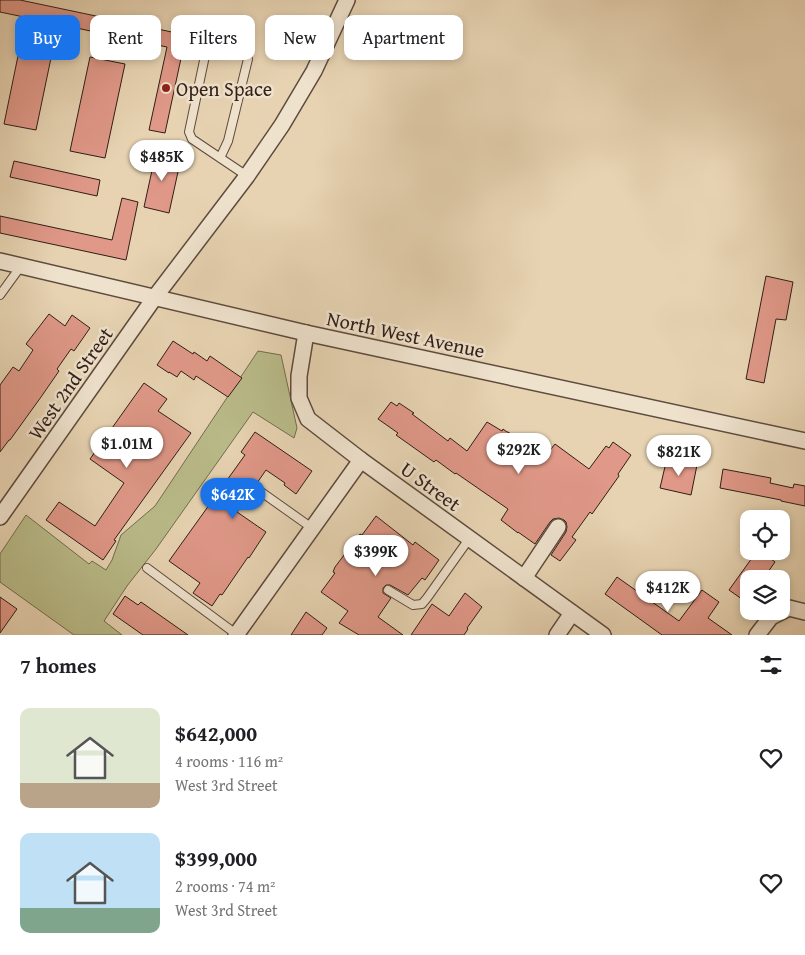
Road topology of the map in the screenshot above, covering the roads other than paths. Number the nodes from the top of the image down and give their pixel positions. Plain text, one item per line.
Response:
1 (347, 0) edge
2 (220, 158) junction
3 (247, 176) junction
4 (0, 261) edge
5 (21, 266) junction
6 (0, 295) edge
7 (156, 297) junction
8 (306, 333) junction
9 (805, 441) edge
10 (361, 460) junction
11 (257, 489) dead end
12 (0, 517) edge
13 (558, 527) dead end
14 (312, 528) junction
15 (469, 539) junction
16 (146, 568) dead end
17 (524, 578) junction
18 (388, 590) dead end
19 (805, 612) edge
20 (572, 613) junction
21 (236, 635) edge
22 (557, 635) edge
23 (603, 635) edge
24 (757, 635) edge

1 - 3 street, West 2nd Street
2 - 2 lane
2 - 3 lane
3 - 7 street, West 2nd Street
4 - 5 street, North West Avenue
5 - 6 lane
5 - 7 street, North West Avenue
7 - 8 street, North West Avenue
7 - 12 street, West 2nd Street
8 - 9 street, North West Avenue
8 - 10 street, U Street
10 - 14 street
10 - 15 street, U Street
11 - 14 lane
13 - 17 street
14 - 21 street
15 - 17 street, U Street
15 - 18 lane
16 - 21 lane
17 - 20 street, U Street
19 - 24 street
20 - 22 street
20 - 23 street, U Street

